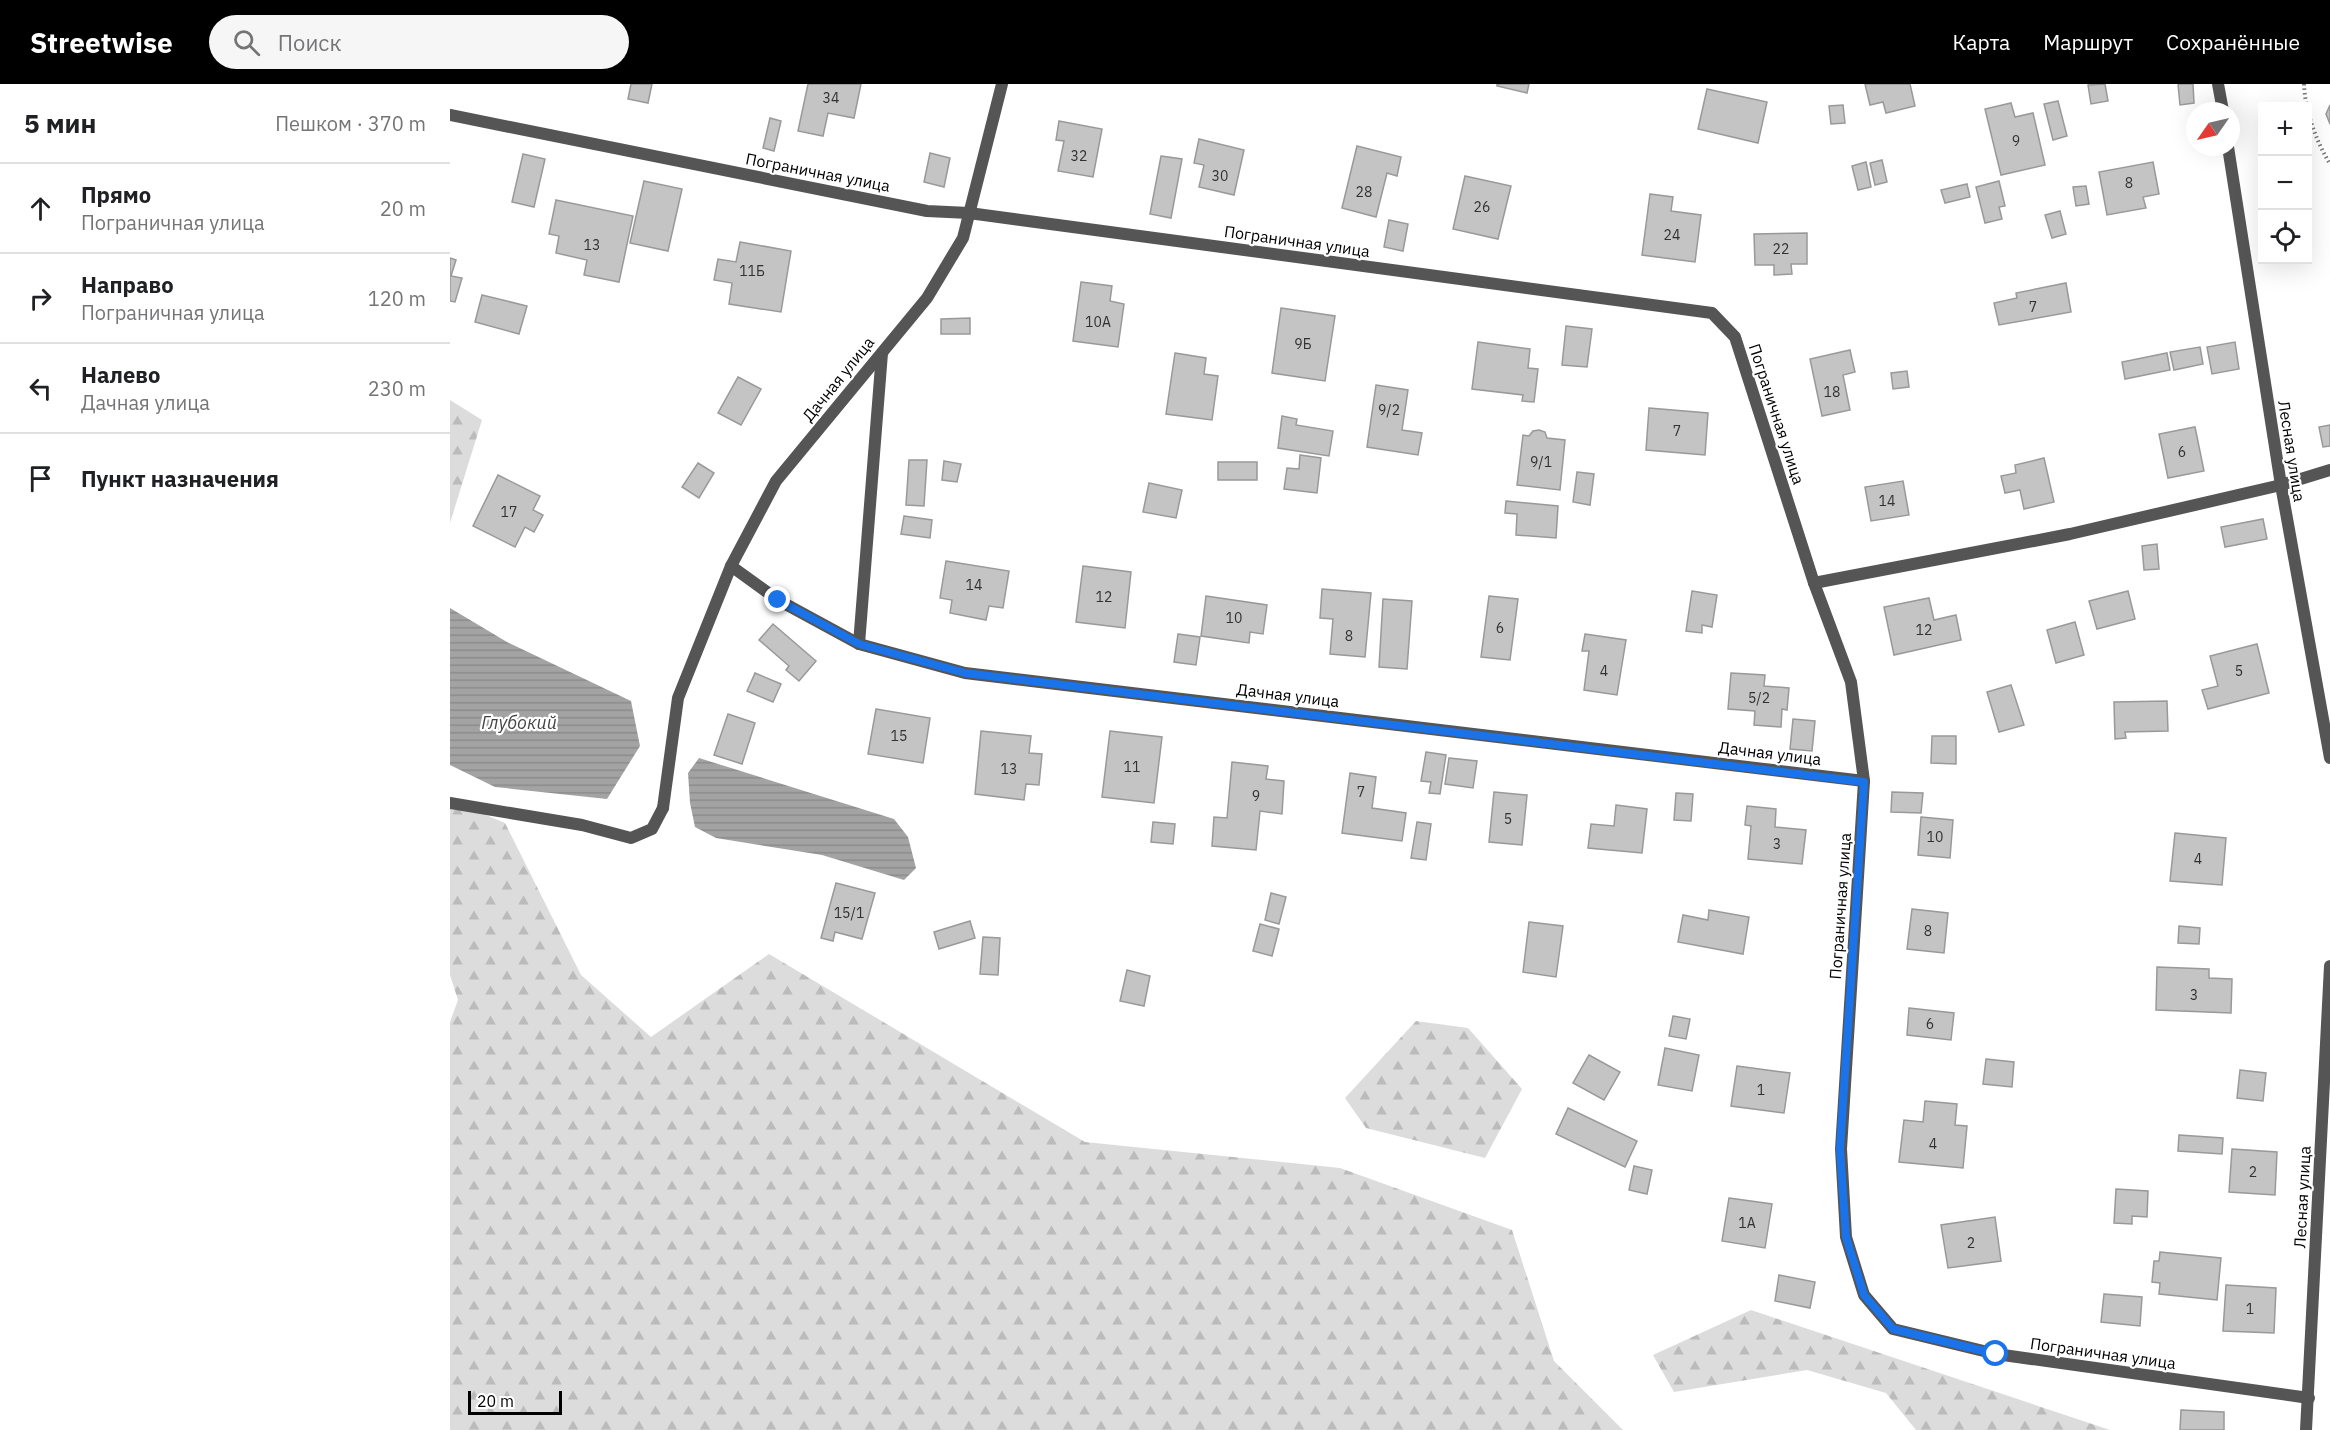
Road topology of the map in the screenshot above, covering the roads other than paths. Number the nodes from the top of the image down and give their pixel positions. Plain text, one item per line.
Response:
1 (1002, 84) edge
2 (2218, 84) edge
3 (2221, 102) edge
4 (450, 115) edge
5 (2229, 156) edge
6 (969, 213) junction
7 (882, 352) junction
8 (2330, 470) edge
9 (2281, 485) junction
10 (731, 566) junction
11 (1814, 583) junction
12 (859, 644) junction
13 (2330, 758) edge
14 (1864, 782) junction
15 (450, 803) edge
16 (2330, 966) edge
17 (2309, 1398) junction
18 (2306, 1430) edge

1 - 6 street, Дачная улица
2 - 3 street
4 - 6 street, Пограничная улица
5 - 9 street, Лесная улица
6 - 7 street, Дачная улица
6 - 11 street, Пограничная улица
7 - 10 street, Дачная улица
7 - 12 street
8 - 9 street
9 - 11 street
9 - 13 street, Лесная улица
10 - 12 street, Дачная улица
10 - 15 street, Дачная улица
11 - 14 street, Пограничная улица
12 - 14 street, Дачная улица
14 - 17 street, Пограничная улица
16 - 17 street, Лесная улица
17 - 18 street, Лесная улица

